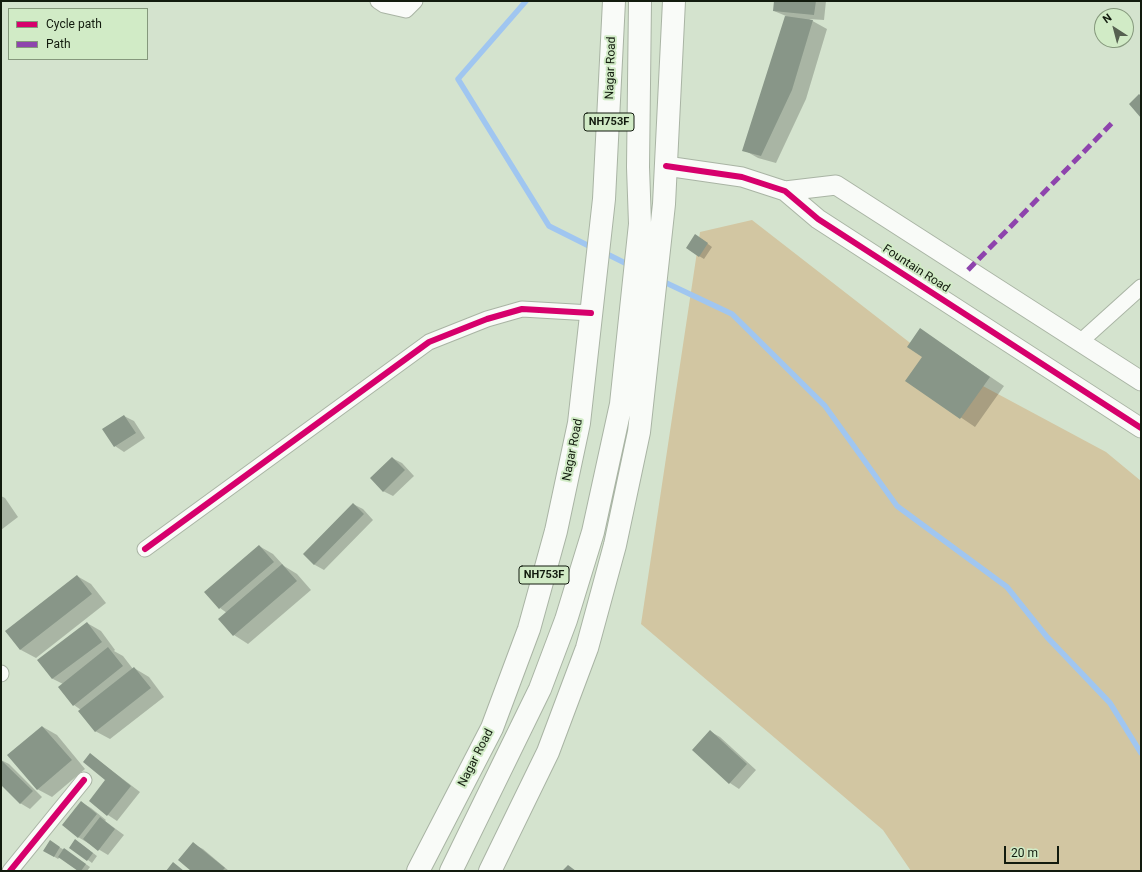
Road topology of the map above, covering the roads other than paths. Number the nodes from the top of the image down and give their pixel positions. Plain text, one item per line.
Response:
1 (378, 1) edge
2 (415, 1) edge
3 (614, 1) edge
4 (640, 1) edge
5 (674, 1) edge
6 (610, 107) junction
7 (666, 166) junction
8 (638, 167) junction
9 (785, 191) junction
10 (649, 279) junction
11 (1141, 287) edge
12 (591, 313) junction
13 (1080, 342) junction
14 (1141, 381) edge
15 (1141, 428) edge
16 (145, 549) dead end
17 (84, 780) dead end
18 (10, 871) edge
19 (418, 871) edge
20 (451, 871) edge
21 (490, 871) edge

1 - 2 street
3 - 6 highway, Nagar Road / NH753F
4 - 8 highway
5 - 7 highway
6 - 8 highway
6 - 12 highway, Nagar Road / NH753F
7 - 9 street, Fountain Road
7 - 10 highway
8 - 10 highway
9 - 13 street, Fountain Road
9 - 15 street, Fountain Road
10 - 20 highway
10 - 21 highway
11 - 13 street
12 - 16 street
12 - 19 highway, Nagar Road / NH753F
13 - 14 street, Fountain Road
17 - 18 street

